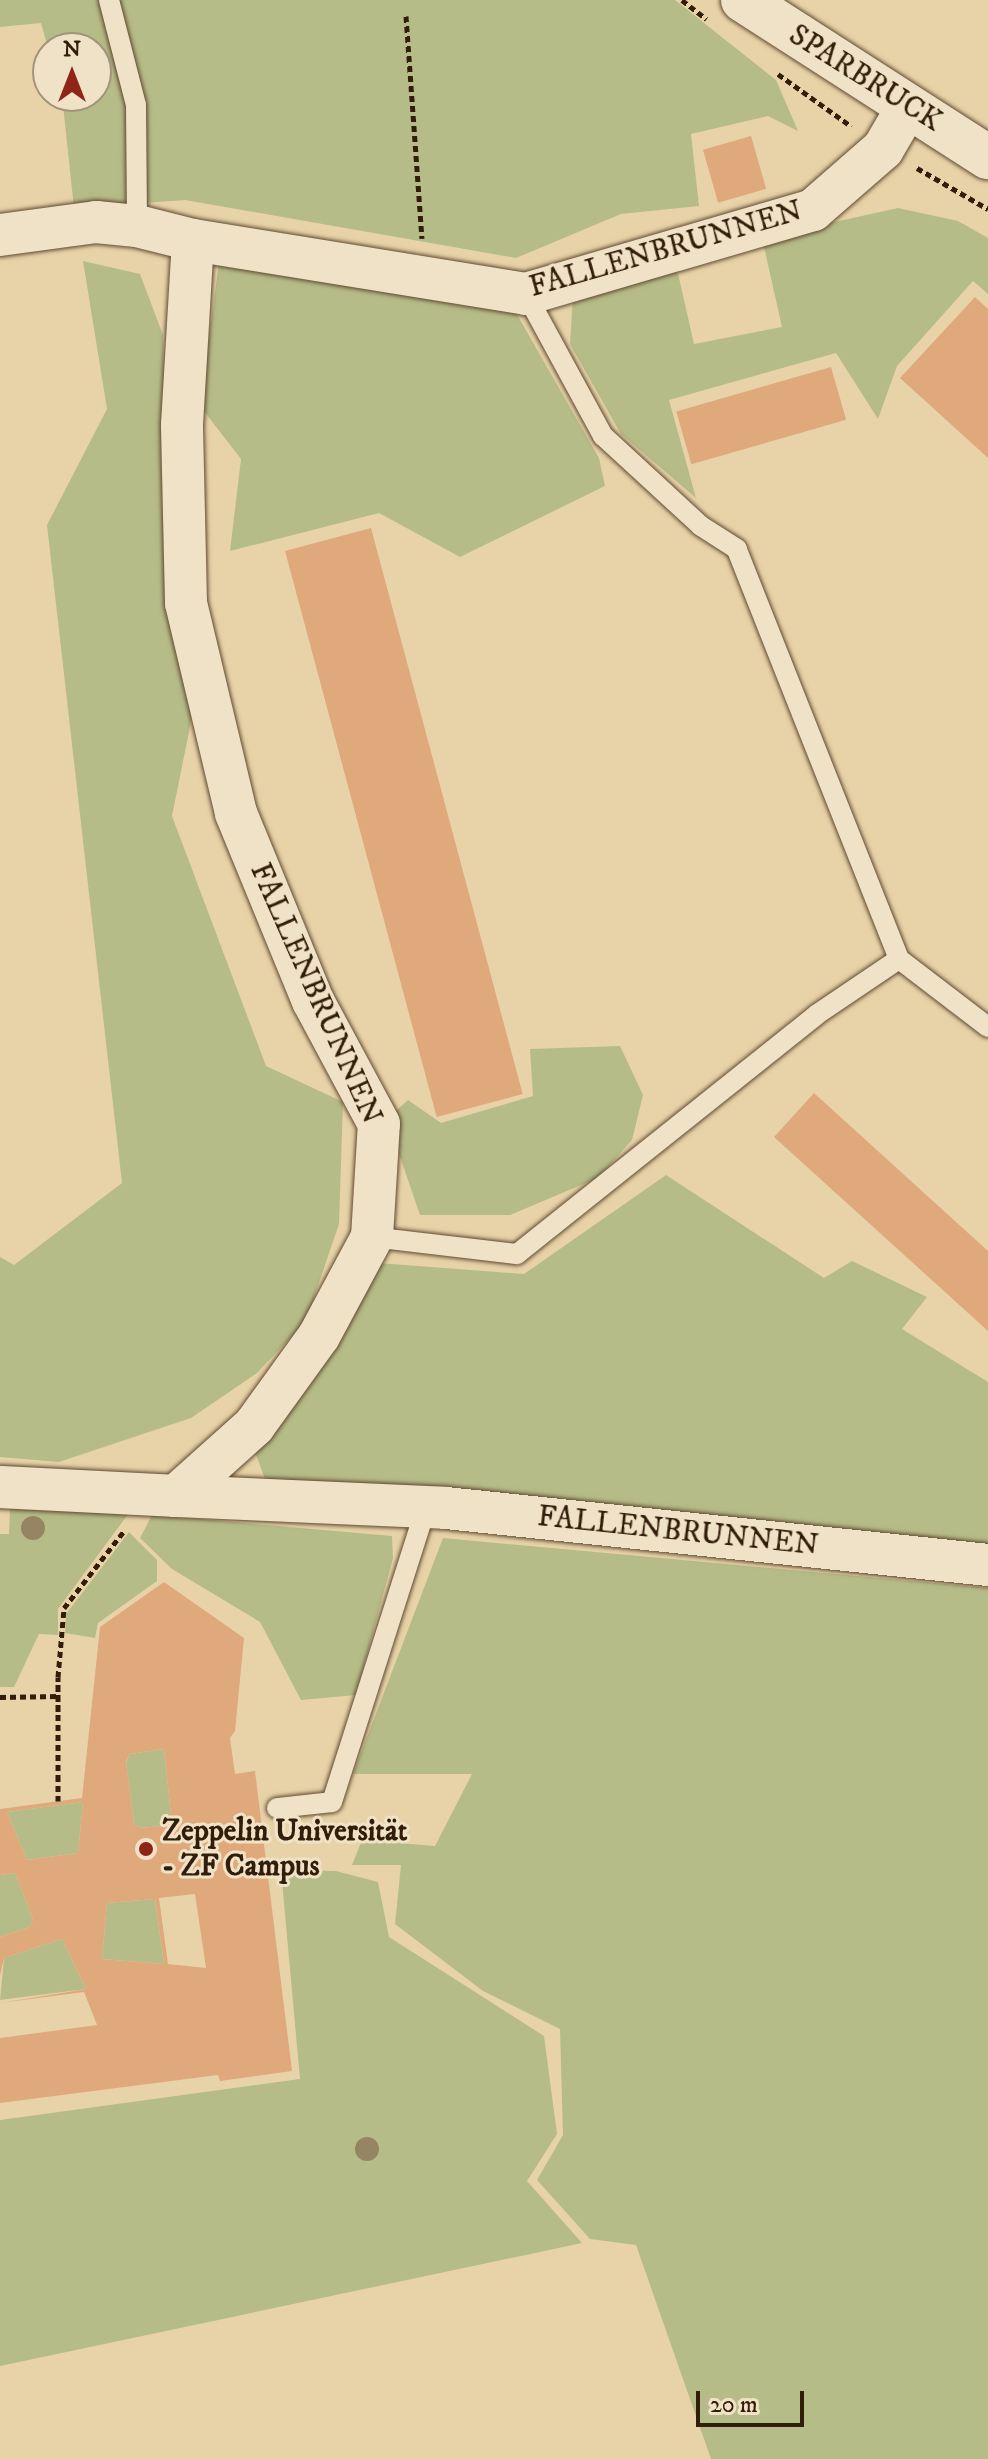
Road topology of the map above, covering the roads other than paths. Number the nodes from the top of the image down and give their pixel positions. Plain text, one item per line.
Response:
1 (109, 0) edge
2 (743, 0) edge
3 (907, 108) junction
4 (988, 157) edge
5 (137, 226) junction
6 (0, 235) edge
7 (193, 240) junction
8 (526, 294) junction
9 (899, 959) junction
10 (988, 1027) edge
11 (372, 1237) junction
12 (0, 1487) edge
13 (164, 1496) junction
14 (426, 1508) junction
15 (988, 1565) edge
16 (277, 1808) dead end

1 - 5 lane
2 - 3 main road, SPARBRUCK
3 - 4 main road, SPARBRUCK
3 - 8 street, FALLENBRUNNEN
5 - 6 street, FALLENBRUNNEN
5 - 7 street, FALLENBRUNNEN
7 - 8 street, FALLENBRUNNEN
7 - 11 street, FALLENBRUNNEN
8 - 9 lane
9 - 10 lane
9 - 11 lane
11 - 13 street, FALLENBRUNNEN
12 - 13 street, FALLENBRUNNEN
13 - 14 street, FALLENBRUNNEN
14 - 15 street, FALLENBRUNNEN
14 - 16 lane

